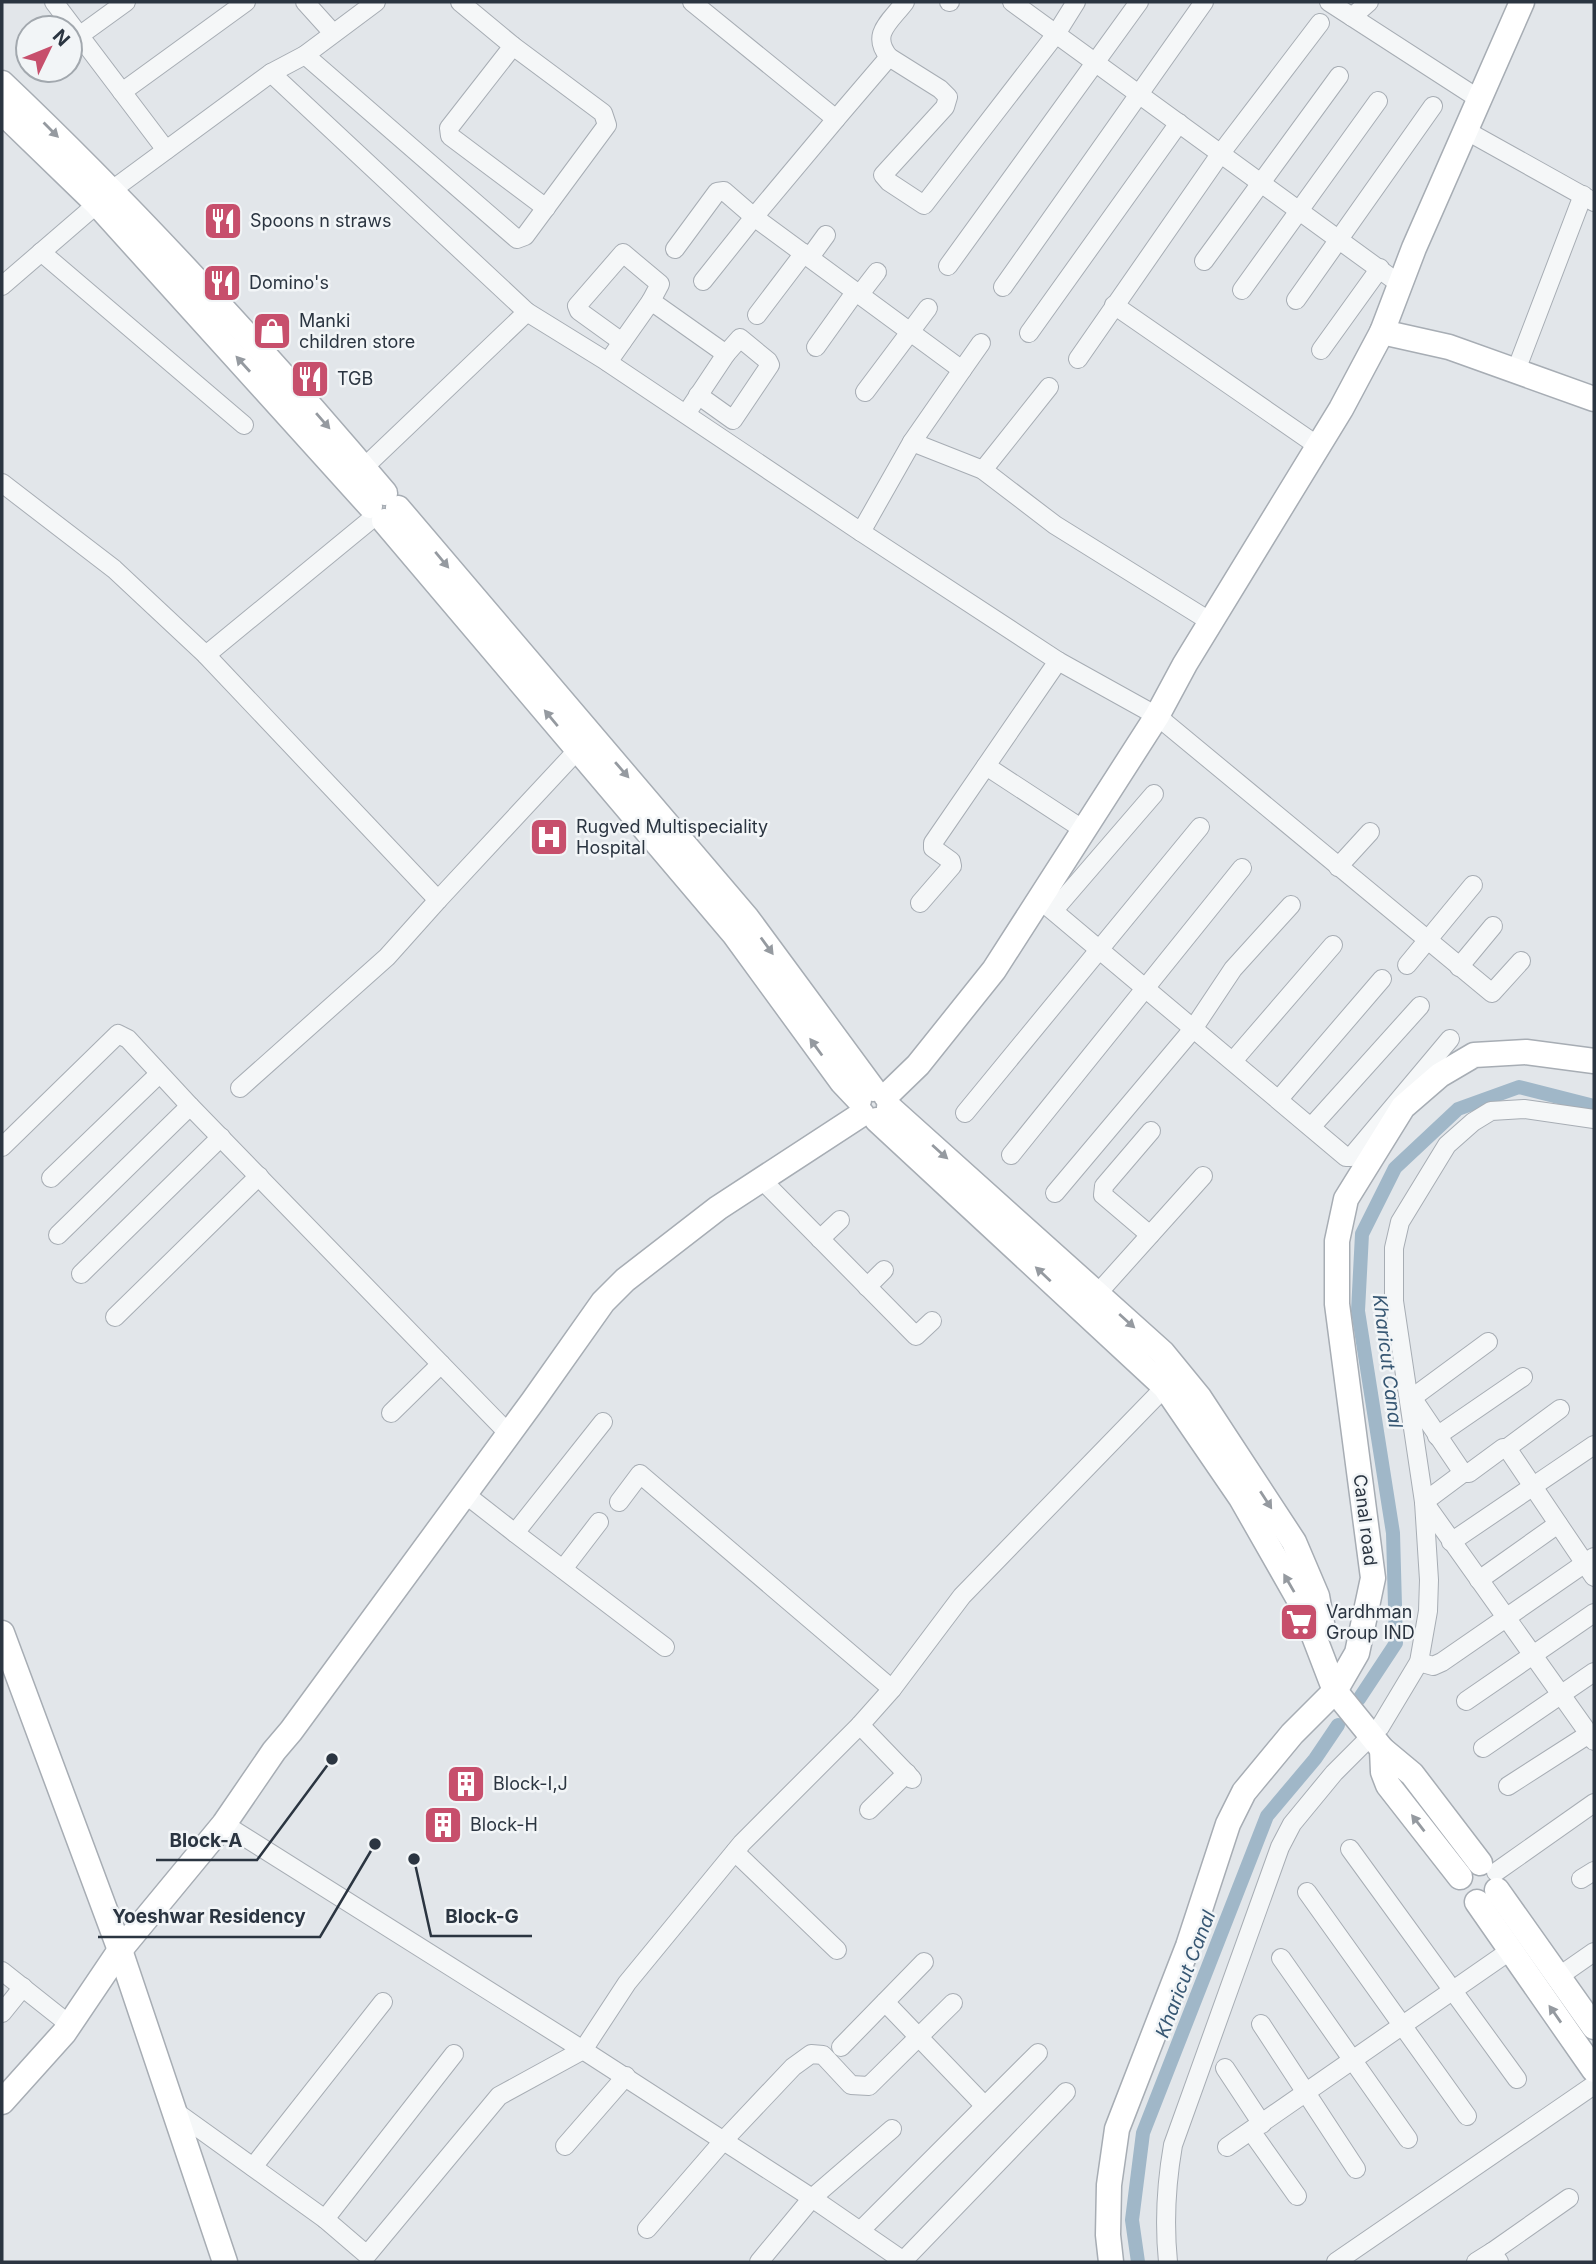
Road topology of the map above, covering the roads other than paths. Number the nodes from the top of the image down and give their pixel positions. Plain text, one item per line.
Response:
1 (126, 2) edge
2 (246, 2) edge
3 (305, 2) edge
4 (376, 2) edge
5 (460, 2) edge
6 (692, 2) edge
7 (905, 2) edge
8 (1012, 2) edge
9 (1076, 2) edge
10 (1139, 2) edge
11 (1205, 2) edge
12 (1329, 2) edge
13 (1369, 2) edge
14 (1522, 2) edge
15 (1353, 17) junction
16 (1320, 23) dead end
17 (84, 32) edge
18 (333, 33) junction
19 (1055, 34) junction
20 (84, 43) edge
21 (513, 46) junction
22 (305, 55) junction
23 (889, 57) junction
24 (1095, 63) junction
25 (271, 73) junction
26 (1339, 76) dead end
27 (2, 83) edge
28 (122, 92) junction
29 (1138, 94) junction
30 (1479, 99) junction
31 (1378, 101) dead end
32 (1433, 106) dead end
33 (2, 112) edge
34 (836, 119) junction
35 (1179, 123) junction
36 (1465, 130) junction
37 (166, 150) junction
38 (1221, 153) junction
39 (1260, 182) junction
40 (104, 197) junction
41 (1588, 199) edge
42 (546, 208) junction
43 (1299, 212) junction
44 (754, 217) junction
45 (827, 235) dead end
46 (1339, 240) junction
47 (675, 249) dead end
48 (41, 252) junction
49 (807, 255) junction
50 (1205, 261) dead end
51 (948, 266) dead end
52 (1380, 268) junction
53 (877, 272) dead end
54 (703, 281) dead end
55 (2, 286) edge
56 (1003, 287) dead end
57 (1242, 290) dead end
58 (858, 293) junction
59 (1398, 295) junction
60 (651, 300) junction
61 (1296, 300) dead end
62 (1114, 306) junction
63 (928, 308) dead end
64 (527, 312) junction
65 (757, 315) dead end
66 (911, 331) junction
67 (1382, 331) junction
68 (1029, 333) dead end
69 (622, 342) junction
70 (981, 343) dead end
71 (816, 347) dead end
72 (1449, 347) junction
73 (1321, 350) dead end
74 (726, 354) junction
75 (1078, 359) dead end
76 (608, 362) junction
77 (962, 370) junction
78 (1515, 373) junction
79 (1049, 387) dead end
80 (865, 392) dead end
81 (698, 395) junction
82 (1594, 399) edge
83 (685, 414) junction
84 (244, 425) dead end
85 (912, 442) junction
86 (1318, 446) junction
87 (983, 470) junction
88 (356, 475) junction
89 (2, 483) edge
90 (382, 509) junction
91 (861, 531) junction
92 (1211, 622) junction
93 (206, 656) junction
94 (1058, 660) junction
95 (1157, 716) junction
96 (584, 742) junction
97 (986, 766) junction
98 (1154, 794) dead end
99 (1200, 827) dead end
100 (1084, 830) junction
101 (1370, 832) dead end
102 (1338, 867) junction
103 (1242, 868) dead end
104 (1473, 885) dead end
105 (438, 900) junction
106 (920, 902) dead end
107 (1046, 904) junction
108 (1291, 905) dead end
109 (1493, 926) dead end
110 (1427, 940) junction
111 (1333, 945) dead end
112 (1100, 950) junction
113 (1521, 961) dead end
114 (1407, 965) dead end
115 (1459, 967) junction
116 (1382, 979) dead end
117 (1145, 987) junction
118 (1420, 1006) dead end
119 (1194, 1028) junction
120 (1450, 1039) dead end
121 (1233, 1061) junction
122 (1594, 1061) edge
123 (159, 1074) junction
124 (240, 1088) dead end
125 (1279, 1099) junction
126 (874, 1104) junction
127 (190, 1106) junction
128 (965, 1113) dead end
129 (1594, 1119) edge
130 (1312, 1126) junction
131 (1151, 1131) dead end
132 (221, 1137) junction
133 (2, 1147) edge
134 (1011, 1155) dead end
135 (259, 1176) junction
136 (1203, 1176) dead end
137 (51, 1178) dead end
138 (762, 1180) junction
139 (1055, 1193) dead end
140 (840, 1220) dead end
141 (58, 1235) dead end
142 (1150, 1235) junction
143 (820, 1239) junction
144 (884, 1270) dead end
145 (81, 1274) dead end
146 (867, 1287) junction
147 (1098, 1293) junction
148 (115, 1317) dead end
149 (932, 1321) dead end
150 (1488, 1342) dead end
151 (440, 1364) junction
152 (1523, 1377) dead end
153 (1165, 1387) junction
154 (1409, 1393) junction
155 (1560, 1409) dead end
156 (391, 1413) dead end
157 (603, 1422) dead end
158 (509, 1434) junction
159 (1437, 1436) junction
160 (1594, 1445) edge
161 (1507, 1448) junction
162 (1463, 1473) junction
163 (1532, 1486) junction
164 (465, 1494) junction
165 (619, 1502) dead end
166 (1424, 1502) junction
167 (599, 1522) dead end
168 (1558, 1524) junction
169 (515, 1533) junction
170 (1451, 1542) junction
171 (1591, 1566) edge
172 (563, 1569) junction
173 (1479, 1580) junction
174 (1594, 1613) edge
175 (1506, 1617) junction
176 (2, 1633) edge
177 (666, 1647) dead end
178 (1534, 1655) junction
179 (1419, 1662) junction
180 (1594, 1672) edge
181 (892, 1689) junction
182 (1335, 1691) junction
183 (1562, 1694) junction
184 (1466, 1702) dead end
185 (860, 1725) junction
186 (1592, 1737) edge
187 (1376, 1742) junction
188 (1483, 1748) dead end
189 (1508, 1786) dead end
190 (1594, 1803) edge
191 (869, 1810) dead end
192 (225, 1825) junction
193 (1350, 1849) dead end
194 (735, 1852) junction
195 (1487, 1882) junction
196 (1307, 1892) dead end
197 (120, 1950) junction
198 (837, 1950) dead end
199 (1511, 1950) junction
200 (1594, 1952) edge
201 (1281, 1958) dead end
202 (923, 1962) dead end
203 (2, 1971) edge
204 (1558, 1977) junction
205 (23, 1987) junction
206 (1453, 1992) junction
207 (383, 2002) dead end
208 (885, 2002) junction
209 (953, 2003) dead end
210 (2, 2013) edge
211 (1261, 2024) dead end
212 (70, 2025) junction
213 (1403, 2026) junction
214 (1594, 2027) edge
215 (917, 2036) junction
216 (841, 2047) dead end
217 (583, 2050) junction
218 (1038, 2053) dead end
219 (454, 2054) dead end
220 (1352, 2061) junction
221 (1225, 2068) dead end
222 (1594, 2070) edge
223 (626, 2076) junction
224 (1517, 2079) dead end
225 (1594, 2085) edge
226 (1066, 2092) dead end
227 (1306, 2092) junction
228 (2, 2102) edge
229 (984, 2105) junction
230 (172, 2109) junction
231 (1467, 2116) dead end
232 (1256, 2127) junction
233 (892, 2129) dead end
234 (1408, 2139) dead end
235 (724, 2140) junction
236 (565, 2146) dead end
237 (1227, 2147) dead end
238 (253, 2167) junction
239 (1356, 2169) dead end
240 (1297, 2196) dead end
241 (812, 2198) junction
242 (1569, 2198) dead end
243 (325, 2219) junction
244 (647, 2229) dead end
245 (861, 2230) junction
246 (1495, 2257) edge
247 (372, 2258) edge
248 (225, 2262) edge
249 (760, 2262) edge
250 (903, 2262) edge
251 (1111, 2262) edge
252 (1168, 2262) edge
253 (1336, 2262) edge
254 (1476, 2262) edge

1 - 17 street
2 - 28 street
3 - 18 street
4 - 18 street
5 - 21 street
6 - 34 street
7 - 23 street
8 - 19 street
9 - 19 street
10 - 24 street
11 - 29 street
12 - 15 street
13 - 15 street
14 - 30 street
15 - 30 street
16 - 38 street
18 - 22 street
19 - 23 street
19 - 24 street
20 - 28 street
21 - 42 street
21 - 42 street
22 - 25 street
22 - 42 street
23 - 34 street
24 - 29 street
24 - 51 street
25 - 37 street
25 - 64 street
26 - 39 street
27 -> 40 street
28 - 37 street
29 - 35 street
29 - 56 street
30 - 36 street
31 - 43 street
32 - 46 street
33 - 40 street
34 - 44 street
35 - 38 street
35 - 68 street
36 - 41 street
36 - 59 street
37 - 40 street
38 - 39 street
38 - 62 street
39 - 43 street
39 - 50 street
40 - 48 street
40 - 88 street
41 - 78 street
43 - 46 street
43 - 57 street
44 - 47 street
44 - 49 street
44 - 54 street
45 - 49 street
46 - 52 street
46 - 61 street
48 - 55 street
48 - 84 street
49 - 58 street
49 - 65 street
52 - 59 street
52 - 73 street
53 - 58 street
58 - 66 street
58 - 71 street
59 - 67 street
59 - 72 street
60 - 69 street
60 - 69 street
60 - 74 street
62 - 75 street
62 - 86 street
63 - 66 street
64 - 76 street
64 - 88 street
66 - 77 street
66 - 80 street
67 - 72 street
67 - 86 street
69 - 76 street
70 - 77 street
72 - 78 street
74 - 81 street
74 - 81 street
76 - 83 street
77 - 85 street
78 - 82 street
79 - 87 street
81 - 83 street
83 - 91 street
85 - 87 street
85 - 91 street
86 - 92 street
87 - 92 street
88 - 90 street
89 - 93 street
90 - 93 street
90 - 96 street
91 - 94 street
92 - 95 street
93 - 105 street
94 - 95 street
94 - 97 street
95 - 100 street
95 - 102 street
96 - 105 street
96 - 126 street
97 - 100 street
97 - 106 street
98 - 107 street
99 - 112 street
100 - 107 street
101 - 102 street
102 - 110 street
103 - 117 street
104 - 110 street
105 - 124 street
107 - 112 street
107 - 126 street
108 - 119 street
109 - 115 street
110 - 114 street
110 - 115 street
111 - 121 street
112 - 117 street
112 - 128 street
113 - 115 street
116 - 125 street
117 - 119 street
117 - 134 street
118 - 130 street
119 - 121 street
119 - 139 street
120 - 130 street
121 - 125 street
122 - 182 street, Canal road
123 - 127 street
123 - 133 street
123 - 137 street
125 - 130 street
126 - 138 street
126 -> 147 street
153 -> 126 street
127 - 132 street
127 - 141 street
129 - 154 street
131 - 142 street
132 - 135 street
132 - 145 street
135 - 148 street
135 - 151 street
136 - 142 street
138 - 143 street
138 - 158 street
140 - 143 street
142 - 147 street
143 - 146 street
144 - 146 street
146 - 149 street
147 -> 182 street
150 - 154 street
151 - 156 street
151 - 158 street
152 - 159 street
153 - 181 street
182 -> 153 street
154 - 159 street
154 - 166 street
155 - 161 street
157 - 169 street
158 - 164 street
159 - 162 street
160 - 163 street
161 - 162 street
161 - 163 street
162 - 166 street
163 - 168 street
163 - 170 street
164 - 169 street
164 - 192 street
165 - 181 street
166 - 170 street
166 - 179 street
167 - 172 street
168 - 171 street
168 - 173 street
169 - 172 street
170 - 173 street
171 - 175 street
172 - 177 street
173 - 175 street
174 - 178 street
175 - 178 street
175 - 179 street
176 - 197 street
178 - 183 street
178 - 184 street
179 - 187 street
180 - 183 street
181 - 185 street
182 - 187 street
182 - 251 street, Canal road
183 - 186 street
183 - 188 street
185 - 191 street
185 - 194 street
186 - 189 street
187 - 195 street
195 -> 187 street
187 - 252 street
190 - 195 street
192 - 197 street
192 - 217 street
193 - 206 street
194 - 198 street
194 - 217 street
195 - 199 street
195 - 204 street
196 - 213 street
197 - 212 street
197 - 230 street
199 - 206 street
222 -> 199 street
200 - 204 street
201 - 220 street
202 - 208 street
203 - 205 street
204 - 214 street
205 - 210 street
205 - 212 street
206 - 213 street
206 - 224 street
207 - 238 street
208 - 215 street
208 - 216 street
209 - 215 street
211 - 227 street
212 - 228 street
213 - 220 street
213 - 231 street
215 - 229 street
215 - 235 street
217 - 223 street
217 - 247 street
218 - 229 street
219 - 243 street
220 - 227 street
220 - 234 street
221 - 232 street
223 - 235 street
223 - 236 street
225 - 253 street
226 - 250 street
227 - 232 street
227 - 239 street
229 - 245 street
230 - 238 street
230 - 248 street
232 - 237 street
232 - 240 street
233 - 241 street
235 - 241 street
235 - 244 street
238 - 243 street
241 - 245 street
241 - 249 street
242 - 246 street
243 - 247 street
245 - 250 street
246 - 254 street

